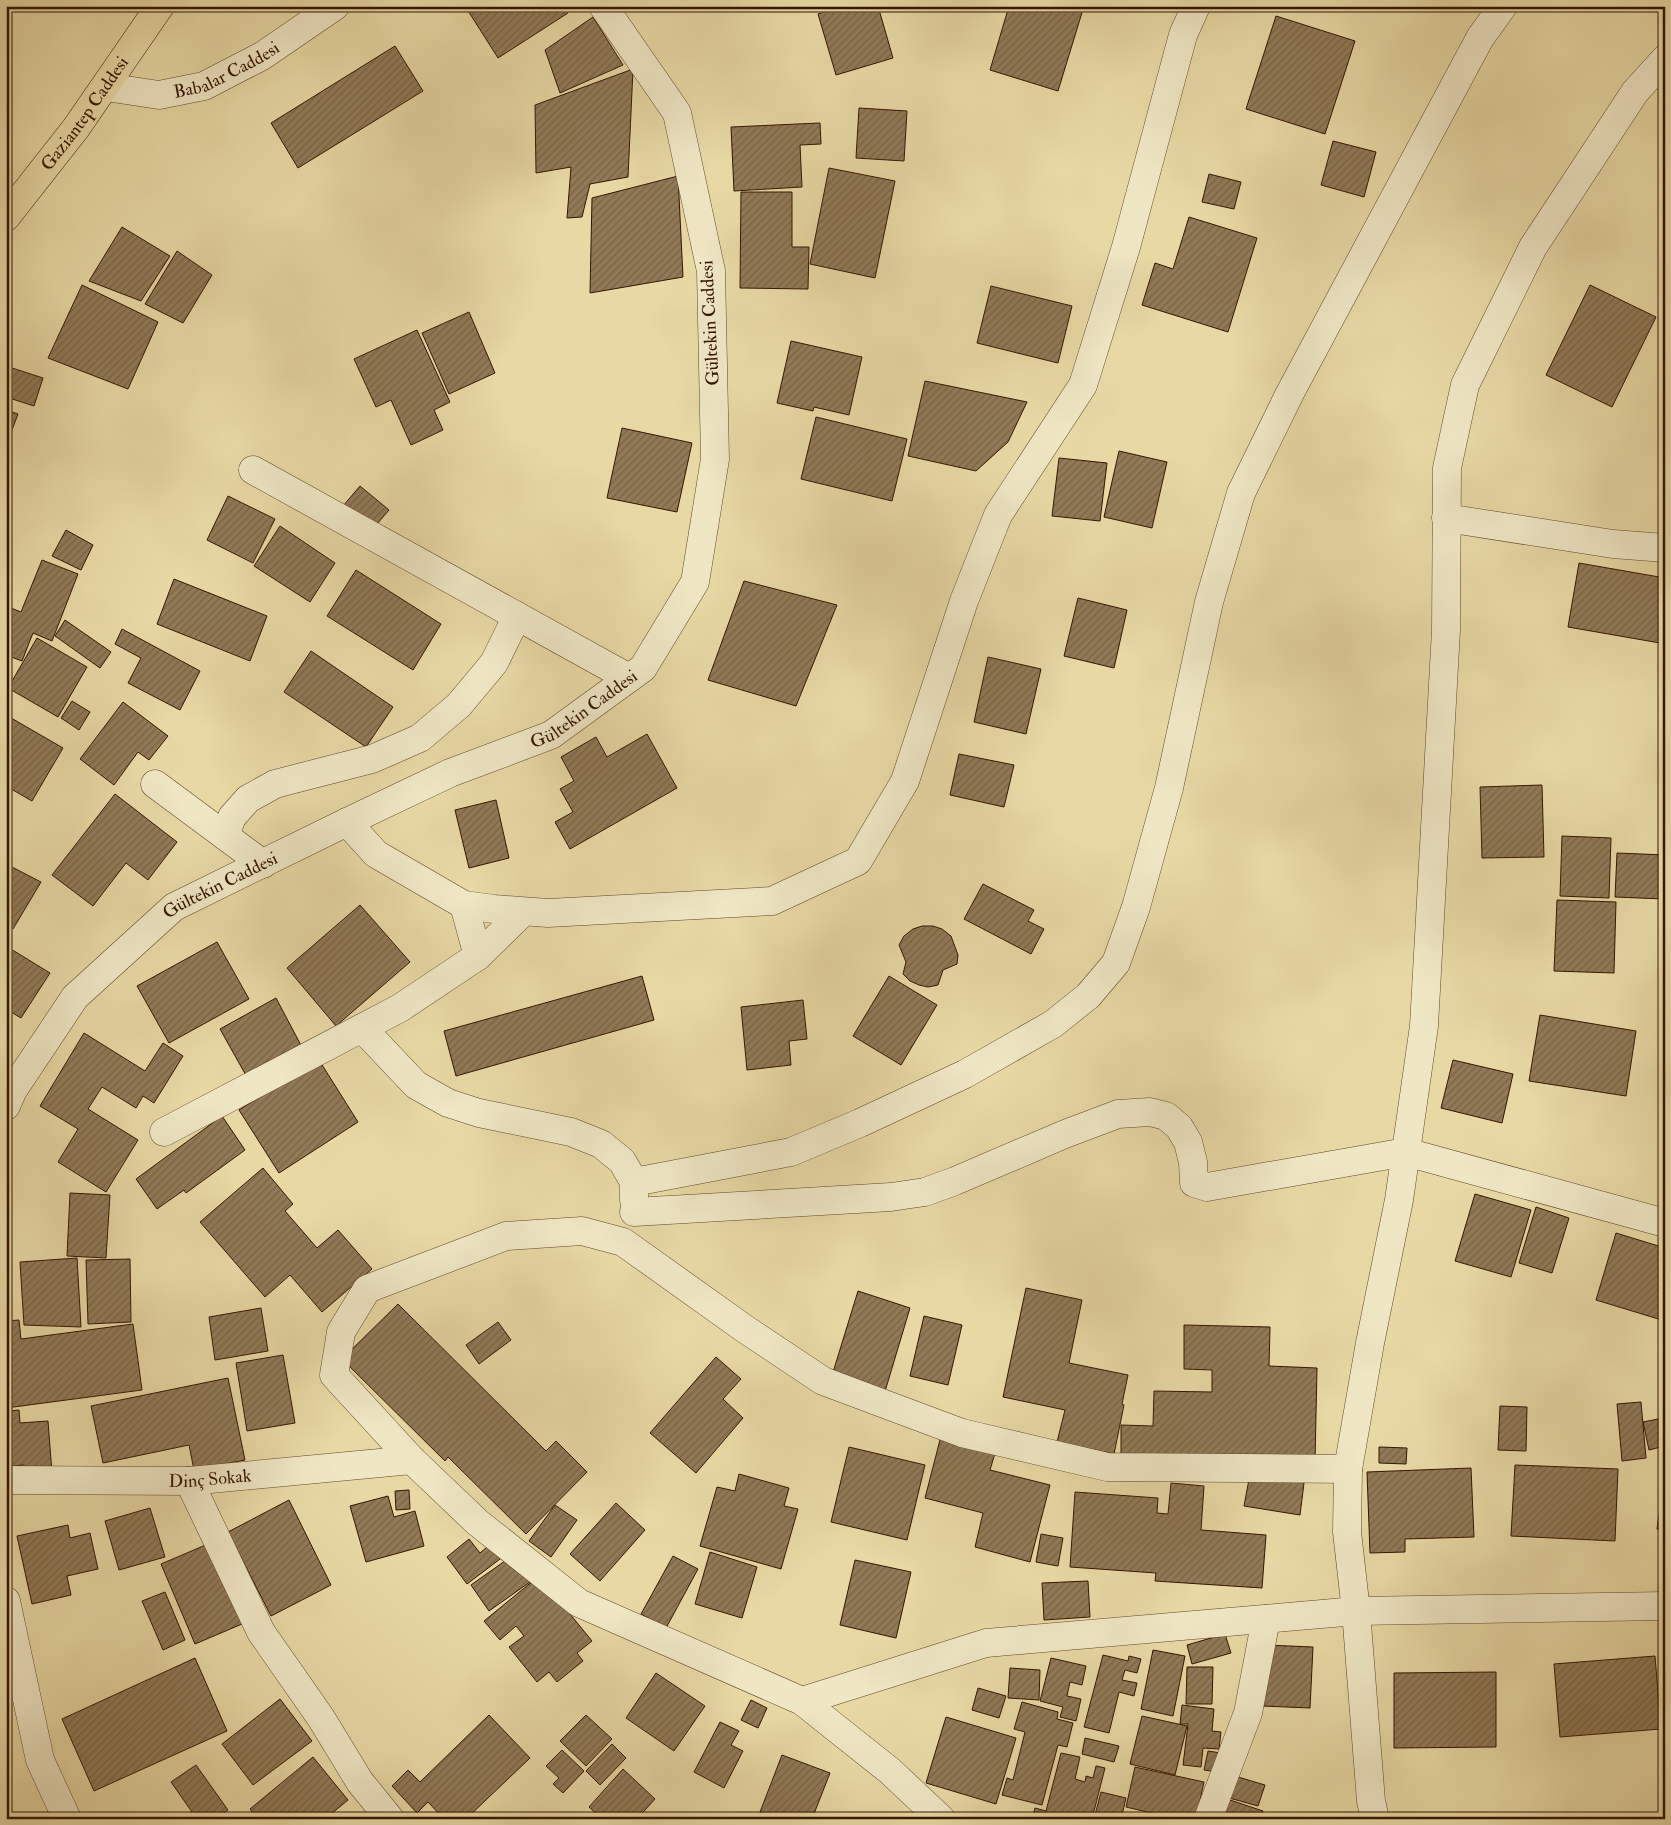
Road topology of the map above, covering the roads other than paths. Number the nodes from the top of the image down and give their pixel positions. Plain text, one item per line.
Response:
1 (160, 6) edge
2 (335, 6) edge
3 (603, 6) edge
4 (1196, 6) edge
5 (1503, 6) edge
6 (1665, 58) edge
7 (106, 87) junction
8 (7, 215) edge
9 (253, 470) dead end
10 (1446, 518) junction
11 (1665, 548) edge
12 (517, 616) junction
13 (629, 678) junction
14 (155, 784) dead end
15 (347, 822) junction
16 (226, 836) junction
17 (263, 864) junction
18 (464, 905) junction
19 (523, 912) junction
20 (478, 956) junction
21 (362, 1028) junction
22 (6, 1106) edge
23 (164, 1132) dead end
24 (1406, 1152) junction
25 (634, 1182) junction
26 (634, 1212) junction
27 (1665, 1223) edge
28 (623, 1242) junction
29 (412, 1460) junction
30 (1348, 1468) junction
31 (6, 1480) edge
32 (189, 1481) junction
33 (6, 1601) edge
34 (1665, 1606) edge
35 (1356, 1611) junction
36 (1266, 1619) junction
37 (802, 1701) junction
38 (67, 1819) edge
39 (390, 1819) edge
40 (941, 1819) edge
41 (1208, 1819) edge
42 (1375, 1819) edge

1 - 7 main road, Gaziantep Caddesi
2 - 7 street, Babalar Caddesi
3 - 13 street, Gültekin Caddesi
4 - 19 street
5 - 25 street
6 - 10 street
7 - 8 main road, Gaziantep Caddesi
9 - 12 street
10 - 11 street
10 - 24 street
12 - 13 street
12 - 16 street
13 - 15 street, Gültekin Caddesi
14 - 16 street
15 - 17 street, Gültekin Caddesi
15 - 18 street
16 - 17 street
17 - 22 street, Gültekin Caddesi
18 - 19 street
18 - 20 street
19 - 20 street
20 - 21 street
21 - 23 street
21 - 25 street
24 - 26 street
24 - 27 street
24 - 30 street
25 - 26 street
26 - 28 street
28 - 29 street
28 - 30 street
29 - 32 street, Dinç Sokak
29 - 37 street
30 - 35 street
31 - 32 street, Dinç Sokak
32 - 39 street
33 - 38 street
34 - 35 street
35 - 36 street
35 - 42 street
36 - 37 street
36 - 41 street
37 - 40 street

